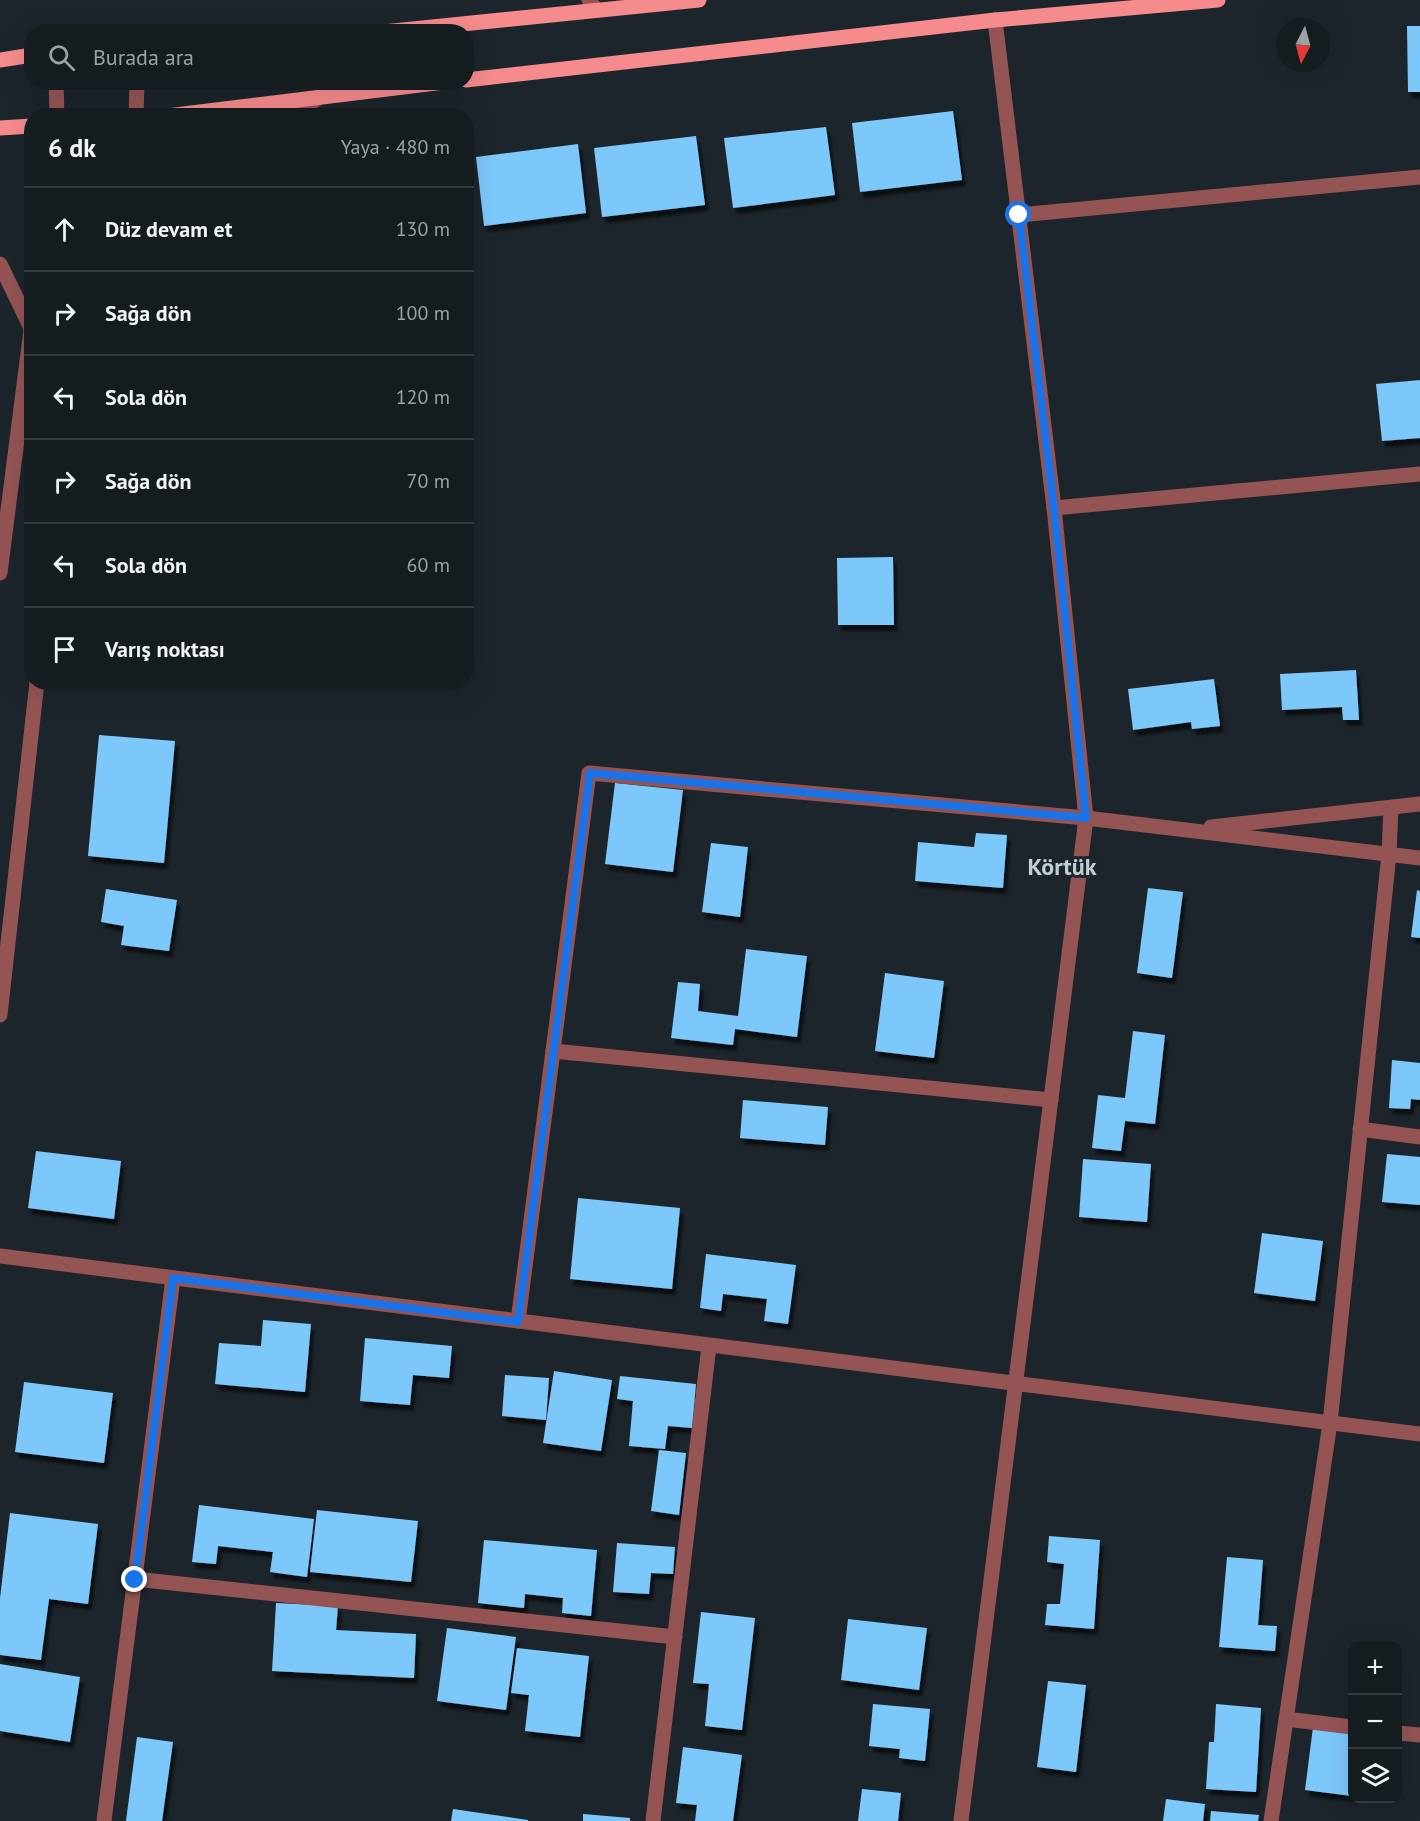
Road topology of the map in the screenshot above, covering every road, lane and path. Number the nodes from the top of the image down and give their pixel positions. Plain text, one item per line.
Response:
1 (699, 0) edge
2 (1218, 0) edge
3 (593, 5) edge
4 (995, 20) junction
5 (445, 24) edge
6 (24, 56) edge
7 (0, 60) edge
8 (474, 79) edge
9 (56, 90) edge
10 (137, 90) edge
11 (375, 90) edge
12 (324, 96) junction
13 (57, 108) edge
14 (136, 108) edge
15 (230, 108) edge
16 (298, 108) edge
17 (24, 126) edge
18 (0, 128) edge
19 (1420, 177) edge
20 (1019, 215) junction
21 (0, 264) edge
22 (24, 314) edge
23 (24, 383) edge
24 (1420, 474) edge
25 (1054, 508) junction
26 (0, 573) edge
27 (36, 690) edge
28 (1420, 804) edge
29 (1391, 808) junction
30 (1086, 818) junction
31 (1184, 830) junction
32 (1389, 854) junction
33 (1420, 858) edge
34 (0, 1015) edge
35 (553, 1051) junction
36 (1051, 1100) junction
37 (1360, 1129) junction
38 (1420, 1137) edge
39 (0, 1256) edge
40 (173, 1278) junction
41 (518, 1322) junction
42 (710, 1346) junction
43 (1015, 1384) junction
44 (1330, 1423) junction
45 (1420, 1434) edge
46 (135, 1580) junction
47 (675, 1637) junction
48 (1286, 1719) junction
49 (1348, 1726) edge
50 (1402, 1733) edge
51 (1420, 1735) edge
52 (104, 1821) edge
53 (653, 1821) edge
54 (961, 1821) edge
55 (1271, 1821) edge

1 - 3 main road
2 - 4 main road
3 - 5 main road
4 - 8 main road
4 - 20 street
6 - 7 main road
9 - 13 street
10 - 14 street
11 - 12 main road
12 - 15 main road
12 - 16 street
17 - 18 main road
19 - 20 street
20 - 25 street
21 - 22 street
23 - 26 street
24 - 25 street
25 - 30 street
27 - 34 street
28 - 29 street
29 - 31 street
29 - 32 street
30 - 31 street
30 - 35 street
30 - 36 street
31 - 32 street
32 - 33 street
32 - 37 street
35 - 36 street
35 - 41 street
36 - 43 street
37 - 38 street
37 - 44 street
39 - 40 street
40 - 41 street
40 - 46 street
41 - 42 street
42 - 43 street
42 - 47 street
43 - 44 street
43 - 54 street
44 - 45 street
44 - 48 street
46 - 47 street
46 - 52 street
47 - 53 street
48 - 49 street
48 - 55 street
50 - 51 street

